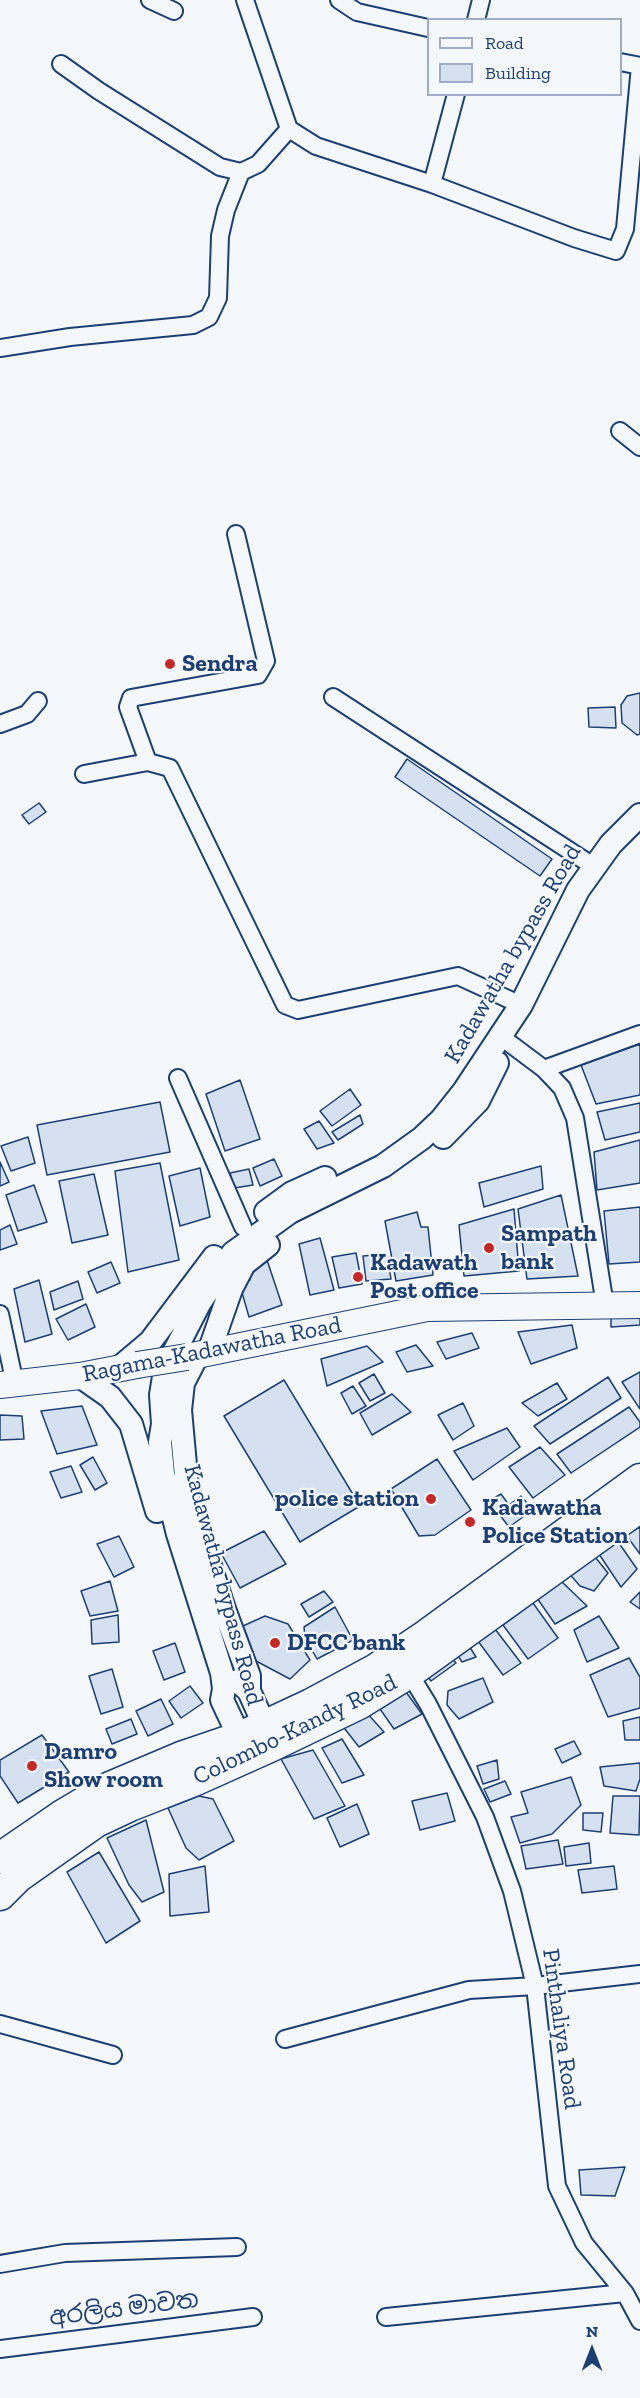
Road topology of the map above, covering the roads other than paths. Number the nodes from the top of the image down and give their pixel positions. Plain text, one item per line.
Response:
1 (150, 0) edge
2 (245, 0) edge
3 (339, 0) edge
4 (481, 0) edge
5 (174, 11) dead end
6 (476, 18) edge
7 (427, 28) edge
8 (622, 62) edge
9 (61, 64) dead end
10 (640, 66) edge
11 (455, 96) edge
12 (290, 129) junction
13 (241, 172) junction
14 (432, 184) junction
15 (0, 348) edge
16 (620, 431) dead end
17 (640, 447) edge
18 (236, 534) dead end
19 (333, 697) dead end
20 (38, 701) dead end
21 (0, 724) edge
22 (148, 762) junction
23 (84, 774) dead end
24 (640, 815) edge
25 (593, 866) junction
26 (512, 1021) junction
27 (640, 1034) edge
28 (544, 1069) junction
29 (178, 1078) dead end
30 (243, 1227) junction
31 (605, 1305) junction
32 (640, 1305) edge
33 (0, 1314) edge
34 (198, 1354) junction
35 (128, 1367) junction
36 (80, 1376) junction
37 (8, 1384) edge
38 (162, 1424) junction
39 (640, 1479) edge
40 (640, 1507) edge
41 (409, 1672) junction
42 (249, 1691) junction
43 (222, 1700) junction
44 (257, 1741) junction
45 (0, 1858) edge
46 (0, 1895) edge
47 (640, 1974) edge
48 (535, 1986) junction
49 (0, 2024) edge
50 (285, 2039) dead end
51 (113, 2055) dead end
52 (237, 2247) dead end
53 (0, 2264) edge
54 (625, 2293) junction
55 (253, 2317) dead end
56 (386, 2317) dead end
57 (640, 2321) edge
58 (0, 2349) edge

1 - 5 street
2 - 12 street
3 - 7 street
4 - 6 street
8 - 10 street
9 - 13 street
10 - 14 street
11 - 14 street
12 - 13 street
12 - 14 street
13 - 15 street
16 - 17 street
18 - 22 street
19 - 25 street
20 - 21 street
22 - 23 street
22 - 26 street
24 - 25 main road, Kadawatha bypass Road
25 - 26 main road, Kadawatha bypass Road
26 - 28 street
26 - 30 main road
26 - 34 main road
26 - 38 main road, Kadawatha bypass Road
27 - 28 street
28 - 31 street
29 - 30 street
30 - 35 main road
31 - 32 main road, Ragama-Kadawatha Road
31 - 34 main road, Ragama-Kadawatha Road
33 - 37 street
34 - 35 main road, Ragama-Kadawatha Road, bridge
34 - 42 main road
35 - 36 main road, Ragama-Kadawatha Road
36 - 37 main road, Ragama-Kadawatha Road
36 - 43 main road
38 - 42 main road, Kadawatha bypass Road
38 - 43 main road, Kadawatha bypass Road
39 - 44 highway, Colombo-Kandy Road
40 - 41 highway, Colombo-Kandy Road
41 - 44 highway, Colombo-Kandy Road
41 - 48 street, Pinthaliya Road
42 - 44 main road, Kadawatha bypass Road
43 - 44 main road, Kadawatha bypass Road
44 - 45 highway, Colombo-Kandy Road
44 - 46 highway, Colombo-Kandy Road
47 - 48 street
48 - 50 street
48 - 54 street, Pinthaliya Road
49 - 51 street
52 - 53 street
54 - 56 street
54 - 57 street, Pinthaliya Road
55 - 58 street, අරලිය මාවත

